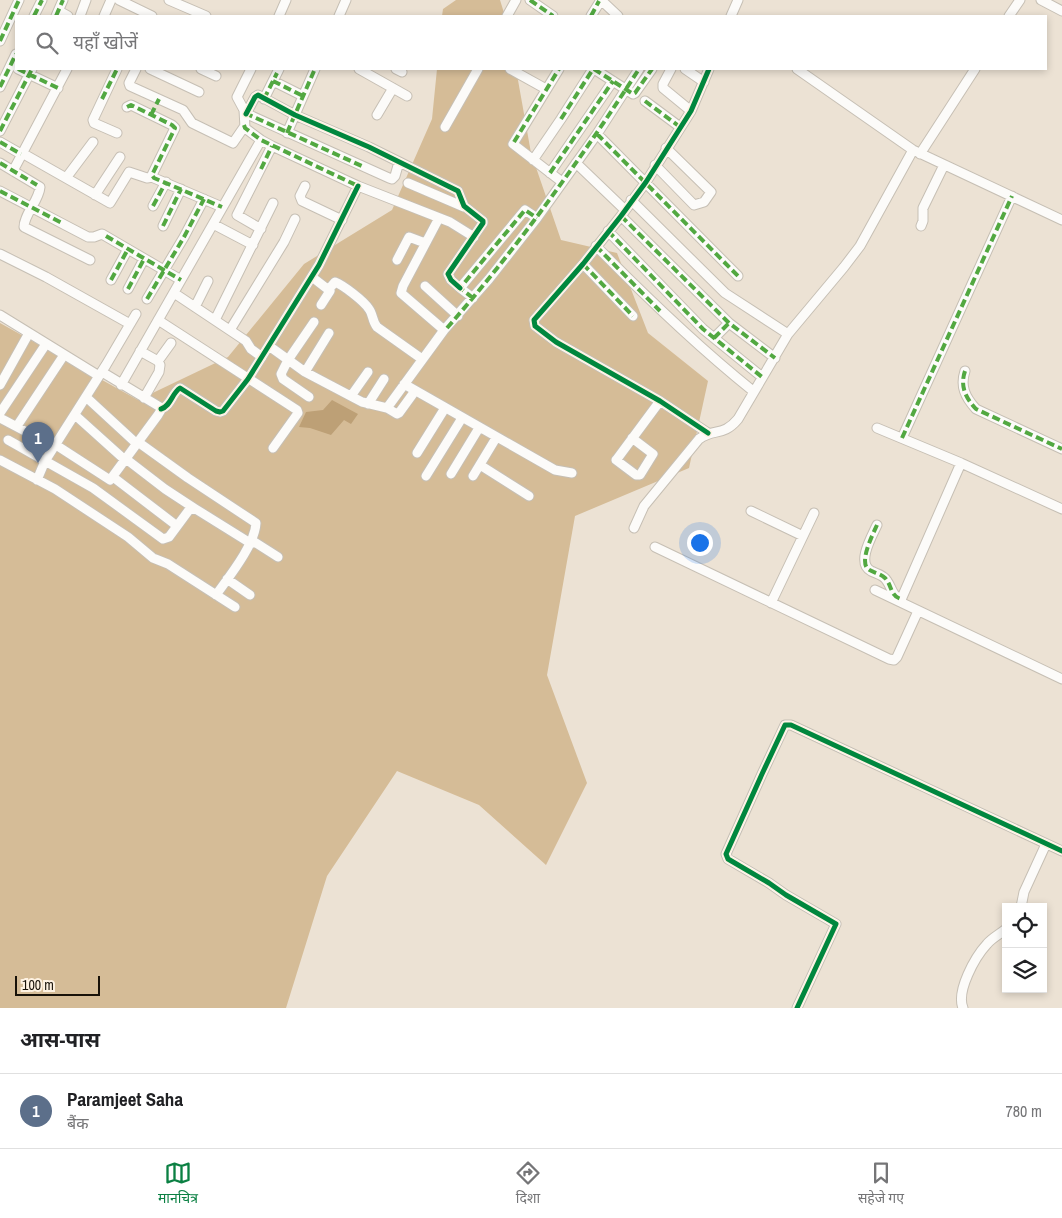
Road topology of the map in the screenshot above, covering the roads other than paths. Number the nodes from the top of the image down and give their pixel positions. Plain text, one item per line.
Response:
1 (19, 0) edge
2 (42, 0) edge
3 (63, 0) edge
4 (86, 0) edge
5 (112, 0) edge
6 (119, 0) edge
7 (169, 0) edge
8 (286, 0) edge
9 (346, 0) edge
10 (516, 0) edge
11 (530, 0) edge
12 (616, 0) edge
13 (738, 0) edge
14 (1020, 0) edge
15 (1041, 0) edge
16 (608, 9) junction
17 (1062, 11) edge
18 (17, 14) edge
19 (57, 14) edge
20 (34, 15) edge
21 (80, 15) edge
22 (104, 15) edge
23 (150, 15) edge
24 (204, 15) edge
25 (279, 15) edge
26 (341, 15) edge
27 (508, 15) edge
28 (552, 15) edge
29 (592, 15) edge
30 (617, 15) edge
31 (731, 15) edge
32 (1010, 15) edge
33 (15, 17) edge
34 (0, 41) edge
35 (15, 67) edge
36 (67, 70) edge
37 (117, 70) edge
38 (136, 70) edge
39 (152, 70) edge
40 (203, 70) edge
41 (250, 70) edge
42 (278, 70) edge
43 (315, 70) edge
44 (361, 70) edge
45 (477, 70) edge
46 (512, 70) edge
47 (592, 70) edge
48 (638, 70) edge
49 (651, 70) edge
50 (670, 70) edge
51 (686, 70) edge
52 (709, 70) edge
53 (799, 70) edge
54 (974, 70) edge
55 (30, 71) edge
56 (557, 72) edge
57 (606, 72) edge
58 (216, 76) dead end
59 (273, 81) junction
60 (613, 81) junction
61 (704, 82) junction
62 (0, 87) edge
63 (58, 88) junction
64 (393, 88) junction
65 (546, 89) junction
66 (626, 89) junction
67 (199, 92) dead end
68 (303, 96) junction
69 (407, 96) dead end
70 (159, 99) junction
71 (264, 100) junction
72 (645, 101) dead end
73 (127, 108) dead end
74 (691, 111) junction
75 (246, 114) junction
76 (151, 115) junction
77 (295, 115) junction
78 (377, 115) dead end
79 (244, 127) junction
80 (445, 127) dead end
81 (680, 127) junction
82 (0, 131) edge
83 (117, 133) dead end
84 (287, 133) junction
85 (597, 134) junction
86 (261, 140) junction
87 (0, 142) edge
88 (94, 142) dead end
89 (272, 146) junction
90 (666, 148) junction
91 (916, 152) junction
92 (22, 153) junction
93 (120, 158) dead end
94 (533, 160) junction
95 (399, 162) junction
96 (0, 163) edge
97 (576, 163) junction
98 (655, 165) junction
99 (944, 165) junction
100 (13, 171) junction
101 (550, 173) junction
102 (153, 177) junction
103 (66, 178) junction
104 (166, 182) junction
105 (562, 182) junction
106 (646, 182) junction
107 (408, 183) dead end
108 (305, 186) dead end
109 (358, 186) junction
110 (181, 189) junction
111 (0, 191) edge
112 (95, 195) junction
113 (1012, 196) junction
114 (204, 199) junction
115 (632, 200) junction
116 (273, 203) dead end
117 (154, 206) dead end
118 (222, 207) junction
119 (464, 207) junction
120 (32, 208) junction
121 (623, 213) junction
122 (439, 218) junction
123 (537, 218) junction
124 (295, 219) dead end
125 (342, 220) junction
126 (1062, 220) edge
127 (213, 224) junction
128 (163, 226) dead end
129 (920, 226) dead end
130 (261, 229) junction
131 (608, 231) junction
132 (474, 238) junction
133 (425, 243) junction
134 (253, 245) junction
135 (596, 246) junction
136 (128, 249) junction
137 (0, 254) edge
138 (144, 259) junction
139 (90, 260) dead end
140 (397, 260) dead end
141 (583, 264) junction
142 (163, 271) junction
143 (738, 276) dead end
144 (312, 277) junction
145 (110, 280) dead end
146 (181, 280) junction
147 (208, 281) dead end
148 (424, 286) dead end
149 (329, 288) junction
150 (460, 288) junction
151 (128, 289) dead end
152 (174, 293) junction
153 (473, 298) junction
154 (147, 299) dead end
155 (321, 306) dead end
156 (195, 307) junction
157 (136, 314) dead end
158 (0, 315) edge
159 (458, 316) junction
160 (633, 316) dead end
161 (158, 320) junction
162 (215, 320) junction
163 (314, 322) dead end
164 (729, 323) junction
165 (130, 324) junction
166 (230, 330) junction
167 (444, 330) junction
168 (29, 333) junction
169 (329, 333) dead end
170 (788, 334) junction
171 (714, 338) junction
172 (171, 343) dead end
173 (46, 344) junction
174 (269, 346) junction
175 (140, 351) junction
176 (64, 355) junction
177 (262, 357) junction
178 (775, 358) junction
179 (422, 359) junction
180 (288, 360) junction
181 (158, 361) junction
182 (965, 371) dead end
183 (305, 372) junction
184 (368, 372) dead end
185 (100, 374) junction
186 (762, 377) junction
187 (248, 379) junction
188 (384, 379) dead end
189 (404, 384) junction
190 (0, 385) edge
191 (121, 385) junction
192 (415, 391) junction
193 (753, 391) junction
194 (351, 396) junction
195 (86, 397) junction
196 (309, 397) dead end
197 (144, 398) junction
198 (660, 401) junction
199 (368, 404) junction
200 (387, 408) junction
201 (445, 408) junction
202 (161, 409) junction
203 (0, 413) edge
204 (75, 415) junction
205 (0, 418) edge
206 (462, 418) junction
207 (17, 426) junction
208 (479, 428) junction
209 (877, 428) dead end
210 (708, 433) junction
211 (496, 438) junction
212 (632, 438) dead end
213 (902, 438) junction
214 (8, 440) dead end
215 (138, 443) junction
216 (56, 446) junction
217 (273, 448) dead end
218 (1062, 449) edge
219 (417, 453) dead end
220 (0, 460) edge
221 (126, 460) junction
222 (45, 461) junction
223 (961, 463) junction
224 (480, 465) junction
225 (572, 473) dead end
226 (452, 474) dead end
227 (426, 476) dead end
228 (473, 476) dead end
229 (113, 477) junction
230 (37, 480) junction
231 (529, 496) dead end
232 (194, 508) junction
233 (1062, 509) edge
234 (751, 511) dead end
235 (814, 513) dead end
236 (877, 525) dead end
237 (177, 526) junction
238 (634, 528) dead end
239 (802, 536) junction
240 (250, 543) junction
241 (655, 547) dead end
242 (278, 557) dead end
243 (227, 579) junction
244 (875, 590) dead end
245 (216, 595) junction
246 (250, 595) dead end
247 (901, 600) junction
248 (770, 603) junction
249 (235, 608) dead end
250 (918, 610) junction
251 (1062, 679) edge
252 (1046, 844) junction
253 (1062, 851) edge
254 (1022, 903) edge
255 (1002, 933) edge
256 (797, 1008) edge
257 (963, 1008) edge

1 - 18 street
2 - 20 street
3 - 19 street
4 - 21 street
5 - 22 street
6 - 23 street
7 - 24 street
8 - 25 street
9 - 26 street
10 - 27 street
11 - 28 street
12 - 16 street
13 - 31 street
14 - 32 street
15 - 17 street
16 - 29 street
16 - 30 street
33 - 34 street
35 - 62 street
36 - 63 street
37 - 83 street
38 - 70 street
39 - 67 street
40 - 58 street
41 - 75 street
42 - 59 street
43 - 68 street
44 - 64 street
45 - 80 street
46 - 65 street
47 - 94 street
48 - 66 street
49 - 66 street
50 - 74 street
51 - 61 street
52 - 61 street
53 - 91 street
54 - 91 street
55 - 63 street
55 - 82 street
56 - 65 street
57 - 60 street
59 - 68 street
59 - 71 street
60 - 66 street
60 - 101 street
61 - 74 street
63 - 92 street
64 - 69 street
64 - 78 street
65 - 94 street
66 - 85 street
68 - 77 street
70 - 76 street
70 - 79 street
71 - 75 street
71 - 77 street
72 - 81 street
73 - 76 street
74 - 81 street
75 - 79 street
75 - 84 street
76 - 102 street
77 - 84 street
77 - 95 street
79 - 86 street
81 - 90 street
84 - 95 street
85 - 97 street
85 - 106 street
86 - 89 street
86 - 118 street
87 - 92 street
88 - 103 street
89 - 109 street
89 - 130 street
90 - 98 street
90 - 98 street
91 - 99 street
91 - 170 street
92 - 100 street
92 - 103 street
93 - 112 street
94 - 101 street
95 - 119 street
96 - 100 street
97 - 105 street
97 - 121 street
98 - 106 street
99 - 113 street
99 - 129 street
100 - 120 street
101 - 105 street
102 - 104 street
102 - 112 street
103 - 112 street
104 - 110 street
104 - 117 street
105 - 123 street
106 - 115 street
106 - 143 street
107 - 119 street
108 - 125 street
109 - 122 street
109 - 125 street
110 - 114 street
110 - 128 street
111 - 120 street
113 - 126 street
113 - 213 street
114 - 118 street
114 - 142 street
115 - 121 street
115 - 170 street
116 - 130 street
118 - 127 street
119 - 132 street
120 - 136 street
120 - 139 street
121 - 131 street
121 - 164 street
122 - 132 street
122 - 133 street
123 - 150 street
123 - 153 street
124 - 166 street
125 - 144 street
127 - 134 street
127 - 146 street
130 - 134 street
131 - 135 street
131 - 171 street
132 - 150 street
133 - 140 street
133 - 167 street
134 - 162 street
135 - 141 street
135 - 193 street
136 - 138 street
136 - 145 street
137 - 165 street
138 - 142 street
138 - 151 street
141 - 160 street
141 - 198 street
142 - 146 street
142 - 154 street
144 - 149 street
144 - 174 street
146 - 152 street
147 - 156 street
148 - 159 street
149 - 155 street
149 - 179 street
150 - 153 street
152 - 156 street
152 - 161 street
153 - 159 street
156 - 162 street
157 - 165 street
158 - 168 street
159 - 167 street
161 - 175 street
161 - 187 street
162 - 166 street
163 - 180 street
164 - 171 street
164 - 178 street
165 - 185 street
166 - 177 street
167 - 179 street
168 - 173 street
168 - 190 street
169 - 183 street
170 - 178 street
171 - 186 street
172 - 181 street
173 - 176 street
173 - 203 street
174 - 177 street
174 - 180 street
175 - 181 street
175 - 191 street
176 - 185 street
176 - 207 street
177 - 187 street
178 - 186 street
179 - 189 street
180 - 183 street
180 - 196 street
181 - 197 street
182 - 218 street
183 - 194 street
184 - 194 street
185 - 191 street
185 - 195 street
186 - 193 street
187 - 202 street
187 - 217 street
188 - 199 street
189 - 192 street
189 - 200 street
191 - 197 street
192 - 200 street
192 - 201 street
193 - 210 street
194 - 199 street
195 - 204 street
195 - 215 street
197 - 202 street
198 - 210 street
198 - 212 street
199 - 200 street
201 - 206 street
201 - 219 street
202 - 215 street
204 - 216 street
204 - 221 street
205 - 207 street
206 - 208 street
206 - 227 street
207 - 216 street
208 - 211 street
208 - 226 street
209 - 213 street
210 - 238 street
211 - 224 street
211 - 225 street
213 - 223 street
214 - 222 street
215 - 221 street
215 - 240 street
216 - 222 street
216 - 229 street
220 - 230 street
221 - 229 street
221 - 232 street
222 - 230 street
222 - 237 street
223 - 233 street
223 - 247 street
224 - 228 street
224 - 231 street
229 - 237 street
230 - 245 street
232 - 237 street
232 - 240 street
234 - 239 street
235 - 239 street
236 - 247 street
239 - 248 street
240 - 242 street
240 - 243 street
241 - 248 street
243 - 245 street
243 - 246 street
244 - 247 street
245 - 249 street
247 - 250 street
248 - 250 street
250 - 251 street
252 - 253 street
252 - 254 street
252 - 256 street
255 - 257 street

